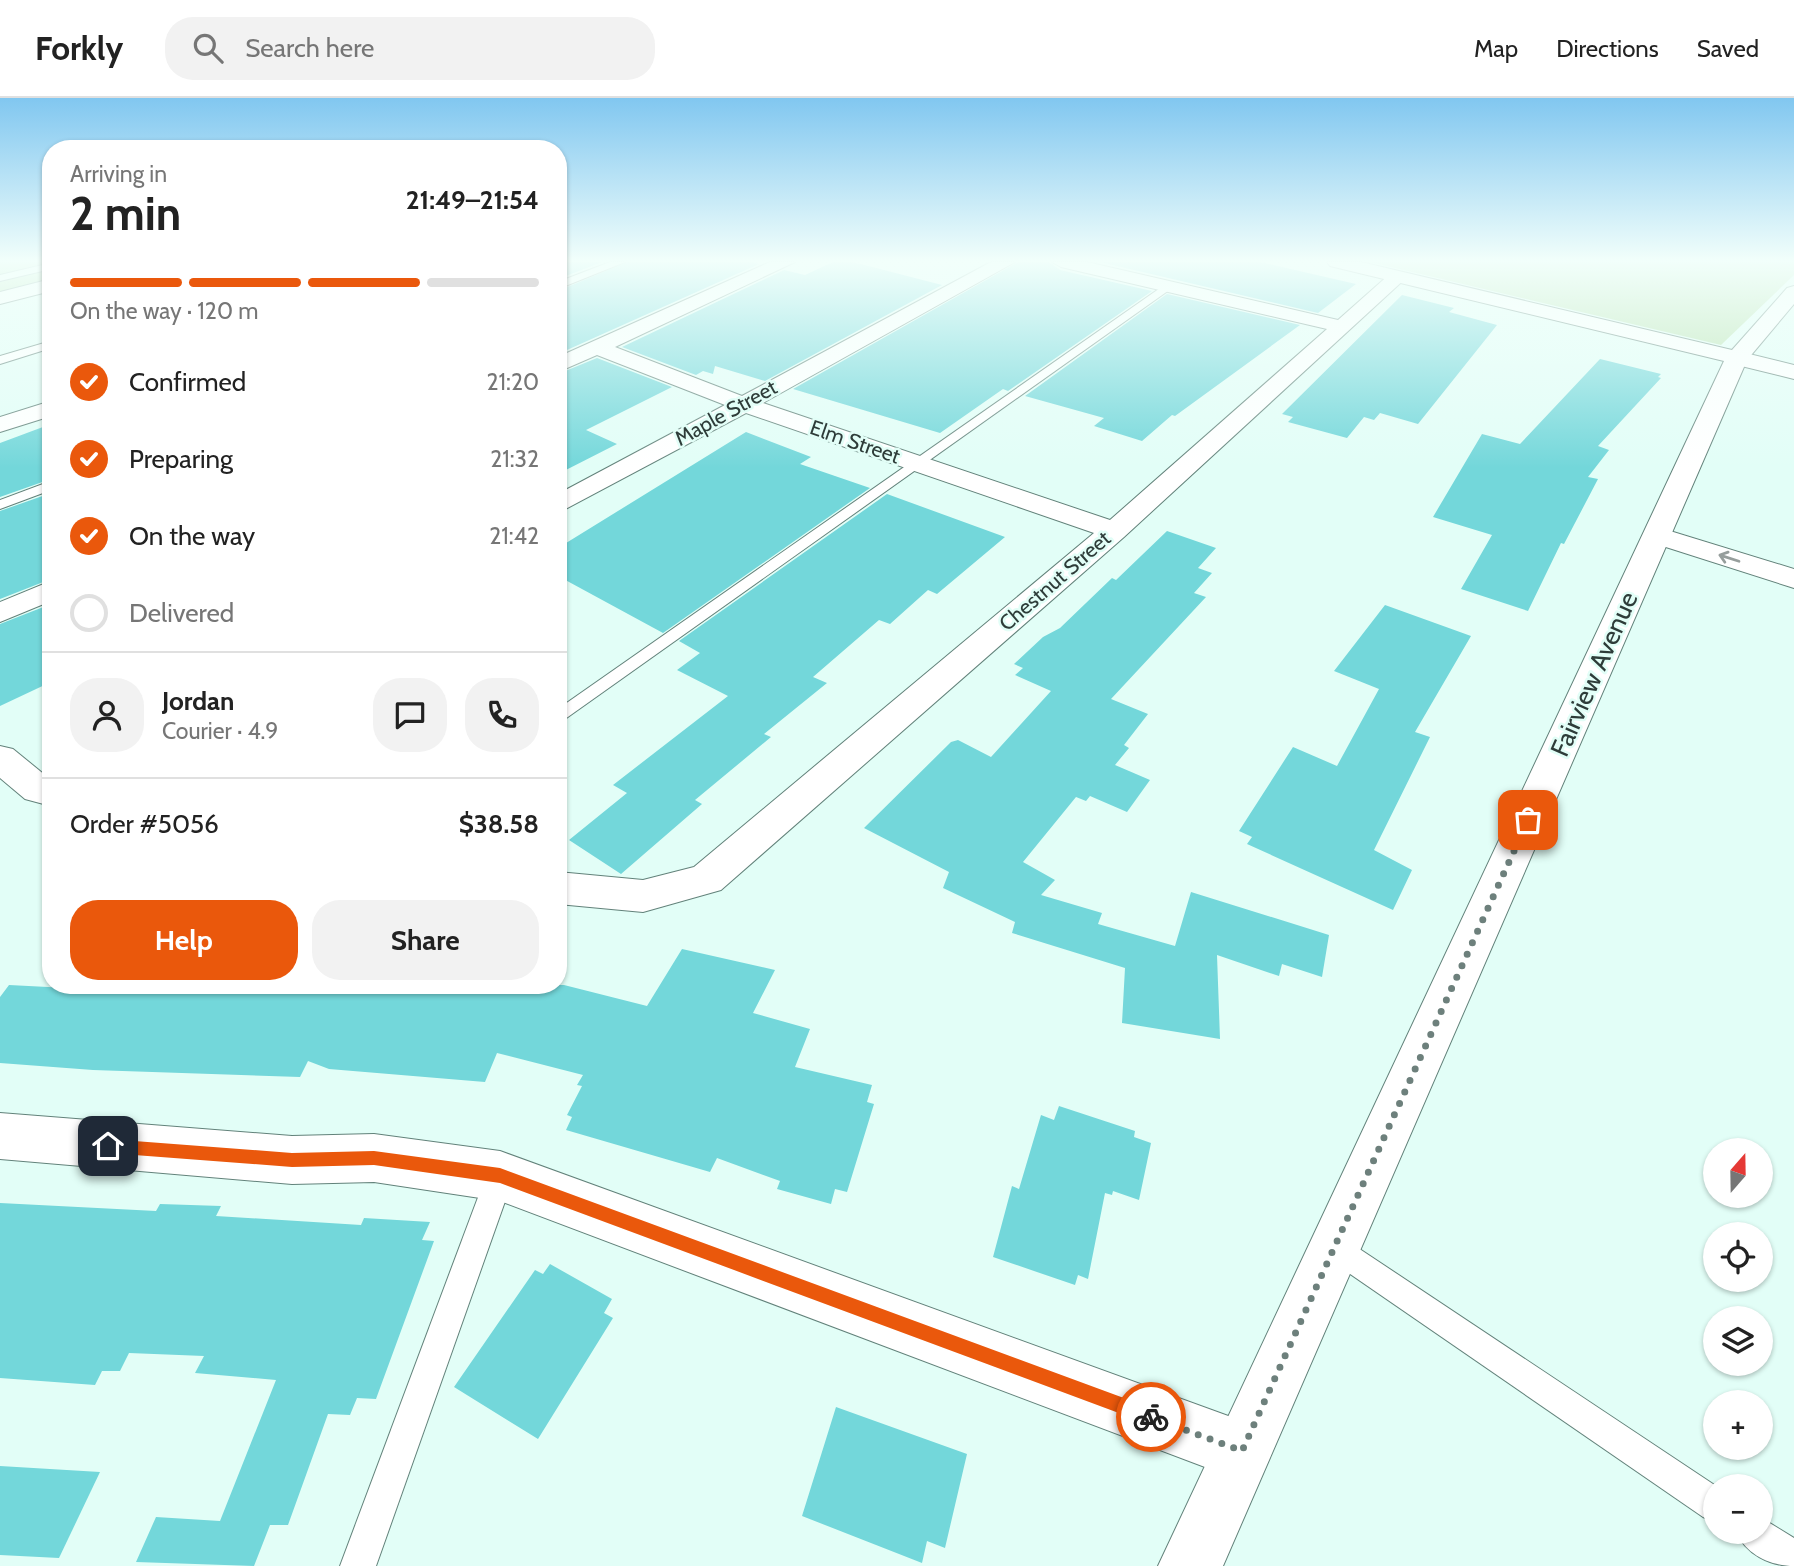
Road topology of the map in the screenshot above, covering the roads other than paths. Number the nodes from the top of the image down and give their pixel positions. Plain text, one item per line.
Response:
1 (636, 331) edge
2 (879, 331) edge
3 (1107, 331) edge
4 (1339, 331) edge
5 (1622, 331) edge
6 (1761, 331) edge
7 (42, 347) edge
8 (597, 348) junction
9 (1737, 358) junction
10 (0, 360) edge
11 (567, 361) edge
12 (1794, 372) edge
13 (743, 404) junction
14 (42, 411) edge
15 (0, 425) edge
16 (918, 464) junction
17 (42, 489) edge
18 (567, 500) edge
19 (0, 505) edge
20 (1114, 531) junction
21 (1657, 535) junction
22 (1794, 579) edge
23 (42, 594) edge
24 (0, 613) edge
25 (567, 712) edge
26 (0, 758) edge
27 (42, 786) edge
28 (567, 889) edge
29 (0, 1136) edge
30 (500, 1176) junction
31 (1334, 1246) junction
32 (1242, 1451) junction
33 (1703, 1497) edge
34 (1773, 1544) edge
35 (1794, 1559) edge
36 (358, 1566) edge
37 (1190, 1566) edge

1 - 8 street
2 - 13 street, Maple Street
3 - 16 lane
4 - 20 street, Chestnut Street
5 - 9 street
6 - 9 street, Fairview Avenue
7 - 10 lane
8 - 11 street
8 - 13 street, Elm Street
9 - 12 street
9 - 21 street, Fairview Avenue
13 - 16 street, Elm Street
13 - 18 street, Maple Street
14 - 15 street
16 - 20 street, Elm Street
16 - 25 lane
17 - 19 lane
20 - 28 street, Chestnut Street
22 -> 21 street
21 - 31 street, Fairview Avenue
23 - 24 street
26 - 27 street
29 - 30 street
30 - 32 street
30 - 36 lane
31 - 32 street, Fairview Avenue
31 - 33 lane
32 - 37 street, Fairview Avenue
34 - 35 lane

